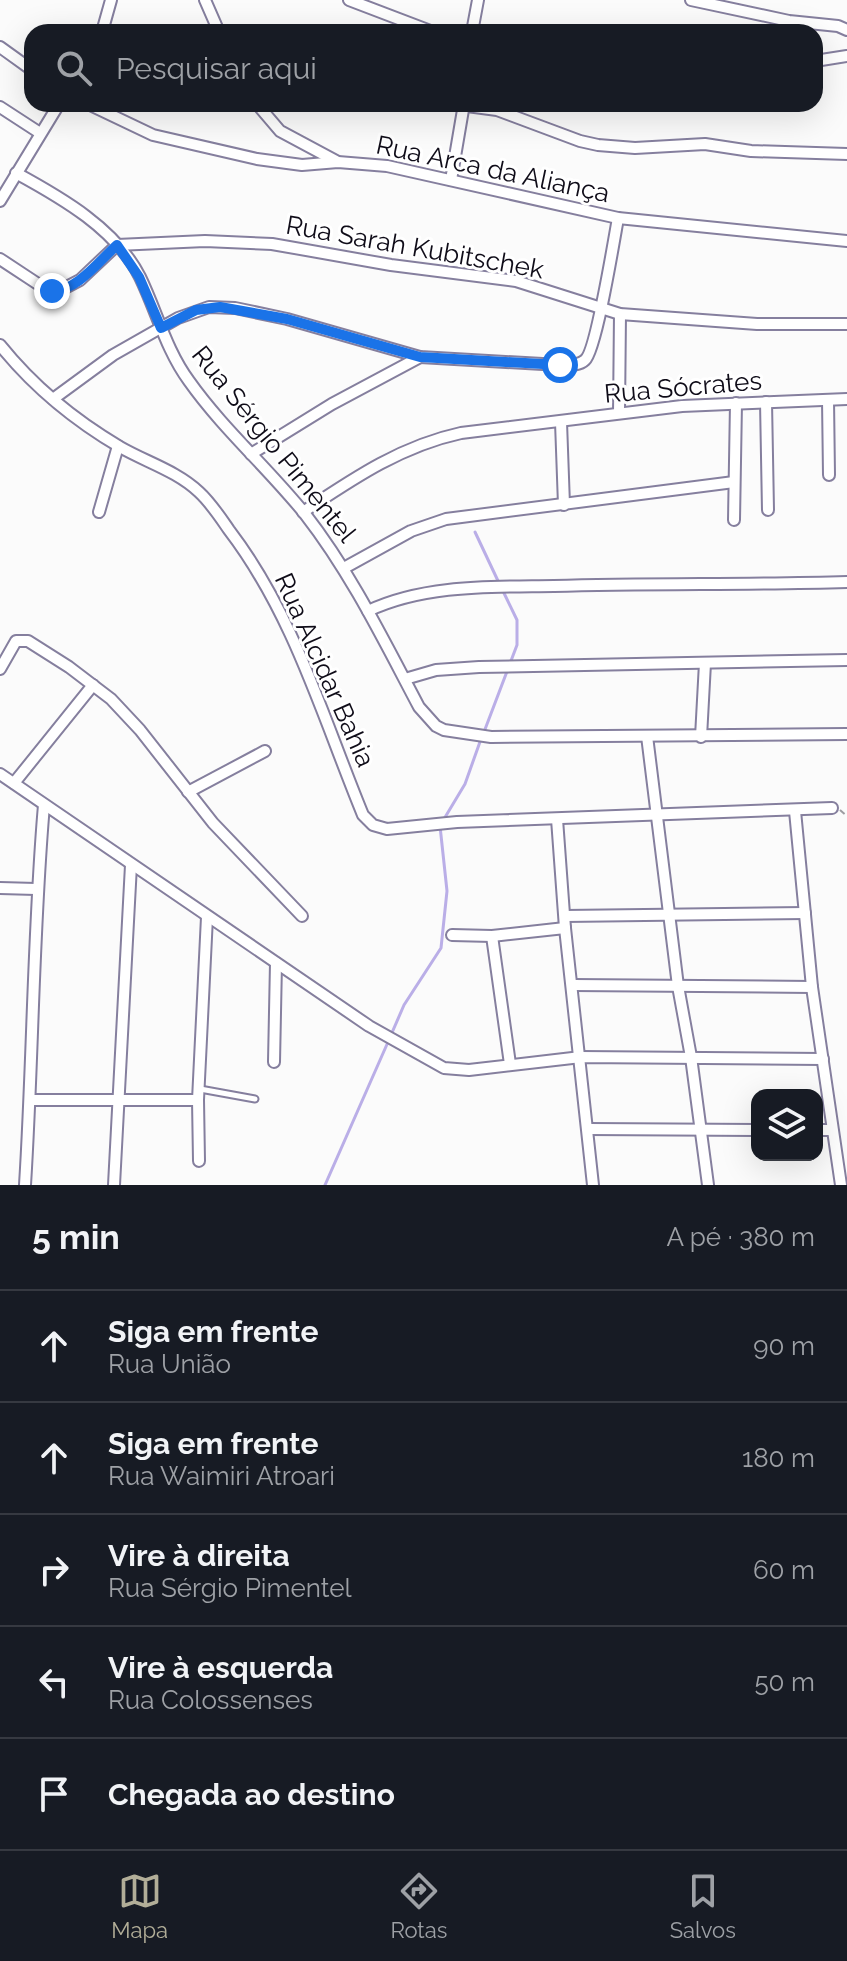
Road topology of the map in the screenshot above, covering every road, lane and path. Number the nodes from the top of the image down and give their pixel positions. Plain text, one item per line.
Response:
1 (111, 0) edge
2 (205, 0) edge
3 (349, 0) edge
4 (478, 0) edge
5 (691, 0) edge
6 (365, 3) edge
7 (104, 24) edge
8 (216, 24) edge
9 (414, 24) edge
10 (474, 24) edge
11 (818, 24) edge
12 (823, 24) edge
13 (847, 30) edge
14 (0, 47) edge
15 (847, 56) edge
16 (823, 60) edge
17 (24, 64) edge
18 (0, 107) edge
19 (54, 112) edge
20 (103, 112) edge
21 (264, 112) edge
22 (459, 112) edge
23 (499, 112) edge
24 (40, 133) junction
25 (847, 154) edge
26 (338, 162) junction
27 (16, 173) junction
28 (451, 180) junction
29 (0, 201) edge
30 (618, 218) junction
31 (847, 241) edge
32 (117, 245) junction
33 (0, 259) edge
34 (600, 308) junction
35 (620, 314) junction
36 (847, 324) edge
37 (161, 328) junction
38 (0, 345) edge
39 (420, 357) junction
40 (53, 399) junction
41 (847, 399) edge
42 (828, 400) junction
43 (766, 402) junction
44 (736, 403) junction
45 (619, 413) junction
46 (561, 422) junction
47 (118, 446) junction
48 (251, 454) junction
49 (829, 475) dead end
50 (734, 482) junction
51 (564, 505) junction
52 (768, 510) dead end
53 (99, 512) dead end
54 (303, 512) junction
55 (734, 520) dead end
56 (344, 568) junction
57 (847, 582) edge
58 (368, 611) junction
59 (847, 660) edge
60 (705, 663) junction
61 (0, 669) edge
62 (405, 679) junction
63 (93, 685) junction
64 (847, 734) edge
65 (647, 736) junction
66 (701, 737) junction
67 (265, 751) dead end
68 (0, 774) edge
69 (14, 783) junction
70 (188, 792) junction
71 (44, 805) junction
72 (832, 808) dead end
73 (795, 811) junction
74 (656, 815) junction
75 (557, 819) junction
76 (131, 865) junction
77 (0, 888) edge
78 (36, 889) junction
79 (805, 913) junction
80 (668, 914) junction
81 (302, 916) dead end
82 (565, 916) junction
83 (207, 917) junction
84 (565, 928) junction
85 (452, 935) dead end
86 (492, 936) junction
87 (276, 963) junction
88 (573, 985) junction
89 (678, 986) junction
90 (812, 987) junction
91 (581, 1057) junction
92 (691, 1057) junction
93 (823, 1059) junction
94 (274, 1062) dead end
95 (510, 1064) junction
96 (198, 1094) junction
97 (255, 1099) dead end
98 (30, 1100) junction
99 (117, 1100) junction
100 (588, 1129) junction
101 (701, 1130) junction
102 (751, 1130) edge
103 (823, 1130) edge
104 (832, 1130) junction
105 (199, 1161) dead end
106 (25, 1185) edge
107 (114, 1185) edge
108 (593, 1185) edge
109 (708, 1185) edge
110 (841, 1185) edge

1 - 7 street
2 - 8 street
3 - 6 street
4 - 10 street
5 - 11 street
6 - 9 street
12 - 13 street
14 - 17 street
15 - 16 street
18 - 24 street
19 - 24 street
20 - 26 street, Rua Arca da Aliança
21 - 26 street
22 - 28 street
23 - 25 street
24 - 27 street
26 - 28 street, Rua Arca da Aliança
27 - 29 street
27 - 32 street, Rua Sérgio Pimentel
28 - 30 street, Rua Arca da Aliança
30 - 31 street, Rua Arca da Aliança
30 - 34 street
32 - 33 street
32 - 34 street, Rua Sarah Kubitschek
32 - 37 street, Rua Sérgio Pimentel
34 - 35 street, Rua Sarah Kubitschek
34 - 39 street
35 - 36 street, Rua Sarah Kubitschek
35 - 45 street
37 - 39 street
37 - 40 street
37 - 48 street, Rua Sérgio Pimentel
38 - 40 street, Rua Alcidar Bahia
39 - 48 street
40 - 47 street, Rua Alcidar Bahia
41 - 42 street, Rua Sócrates
42 - 43 street, Rua Sócrates
42 - 49 street
43 - 44 street, Rua Sócrates
43 - 52 street
44 - 45 street, Rua Sócrates
44 - 50 street
45 - 46 street, Rua Sócrates
46 - 51 street
46 - 54 street, Rua Sócrates
47 - 53 street
47 - 75 street, Rua Alcidar Bahia
48 - 54 street, Rua Sérgio Pimentel
50 - 51 street
50 - 55 street
51 - 56 street
54 - 56 street, Rua Sérgio Pimentel
56 - 58 street, Rua Sérgio Pimentel
57 - 58 street
58 - 62 street, Rua Sérgio Pimentel
59 - 60 street
60 - 62 street
60 - 66 street
61 - 63 street
62 - 65 street, Rua Sérgio Pimentel
63 - 69 street
63 - 70 street
64 - 66 street
65 - 66 street
65 - 74 street
67 - 70 street
68 - 69 street
69 - 71 street
70 - 81 street
71 - 76 street
71 - 78 street
72 - 73 street
73 - 74 street
73 - 79 street
74 - 75 street
74 - 80 street
75 - 82 street
76 - 83 street
76 - 99 street
77 - 78 street
78 - 98 street
79 - 80 street
79 - 90 street
80 - 82 street
80 - 89 street
82 - 84 street
83 - 87 street
83 - 96 street
84 - 86 street
84 - 88 street
85 - 86 street
86 - 95 street
87 - 94 street
87 - 95 street
88 - 89 street
88 - 91 street
89 - 90 street
89 - 92 street
90 - 93 street
91 - 92 street
91 - 95 street
91 - 100 street
92 - 93 street
92 - 101 street
93 - 104 street
96 - 97 lane
96 - 99 street
96 - 105 street
98 - 99 street
98 - 106 street
99 - 107 street
100 - 101 street
100 - 108 street
101 - 102 street
101 - 109 street
103 - 104 street
104 - 110 street

